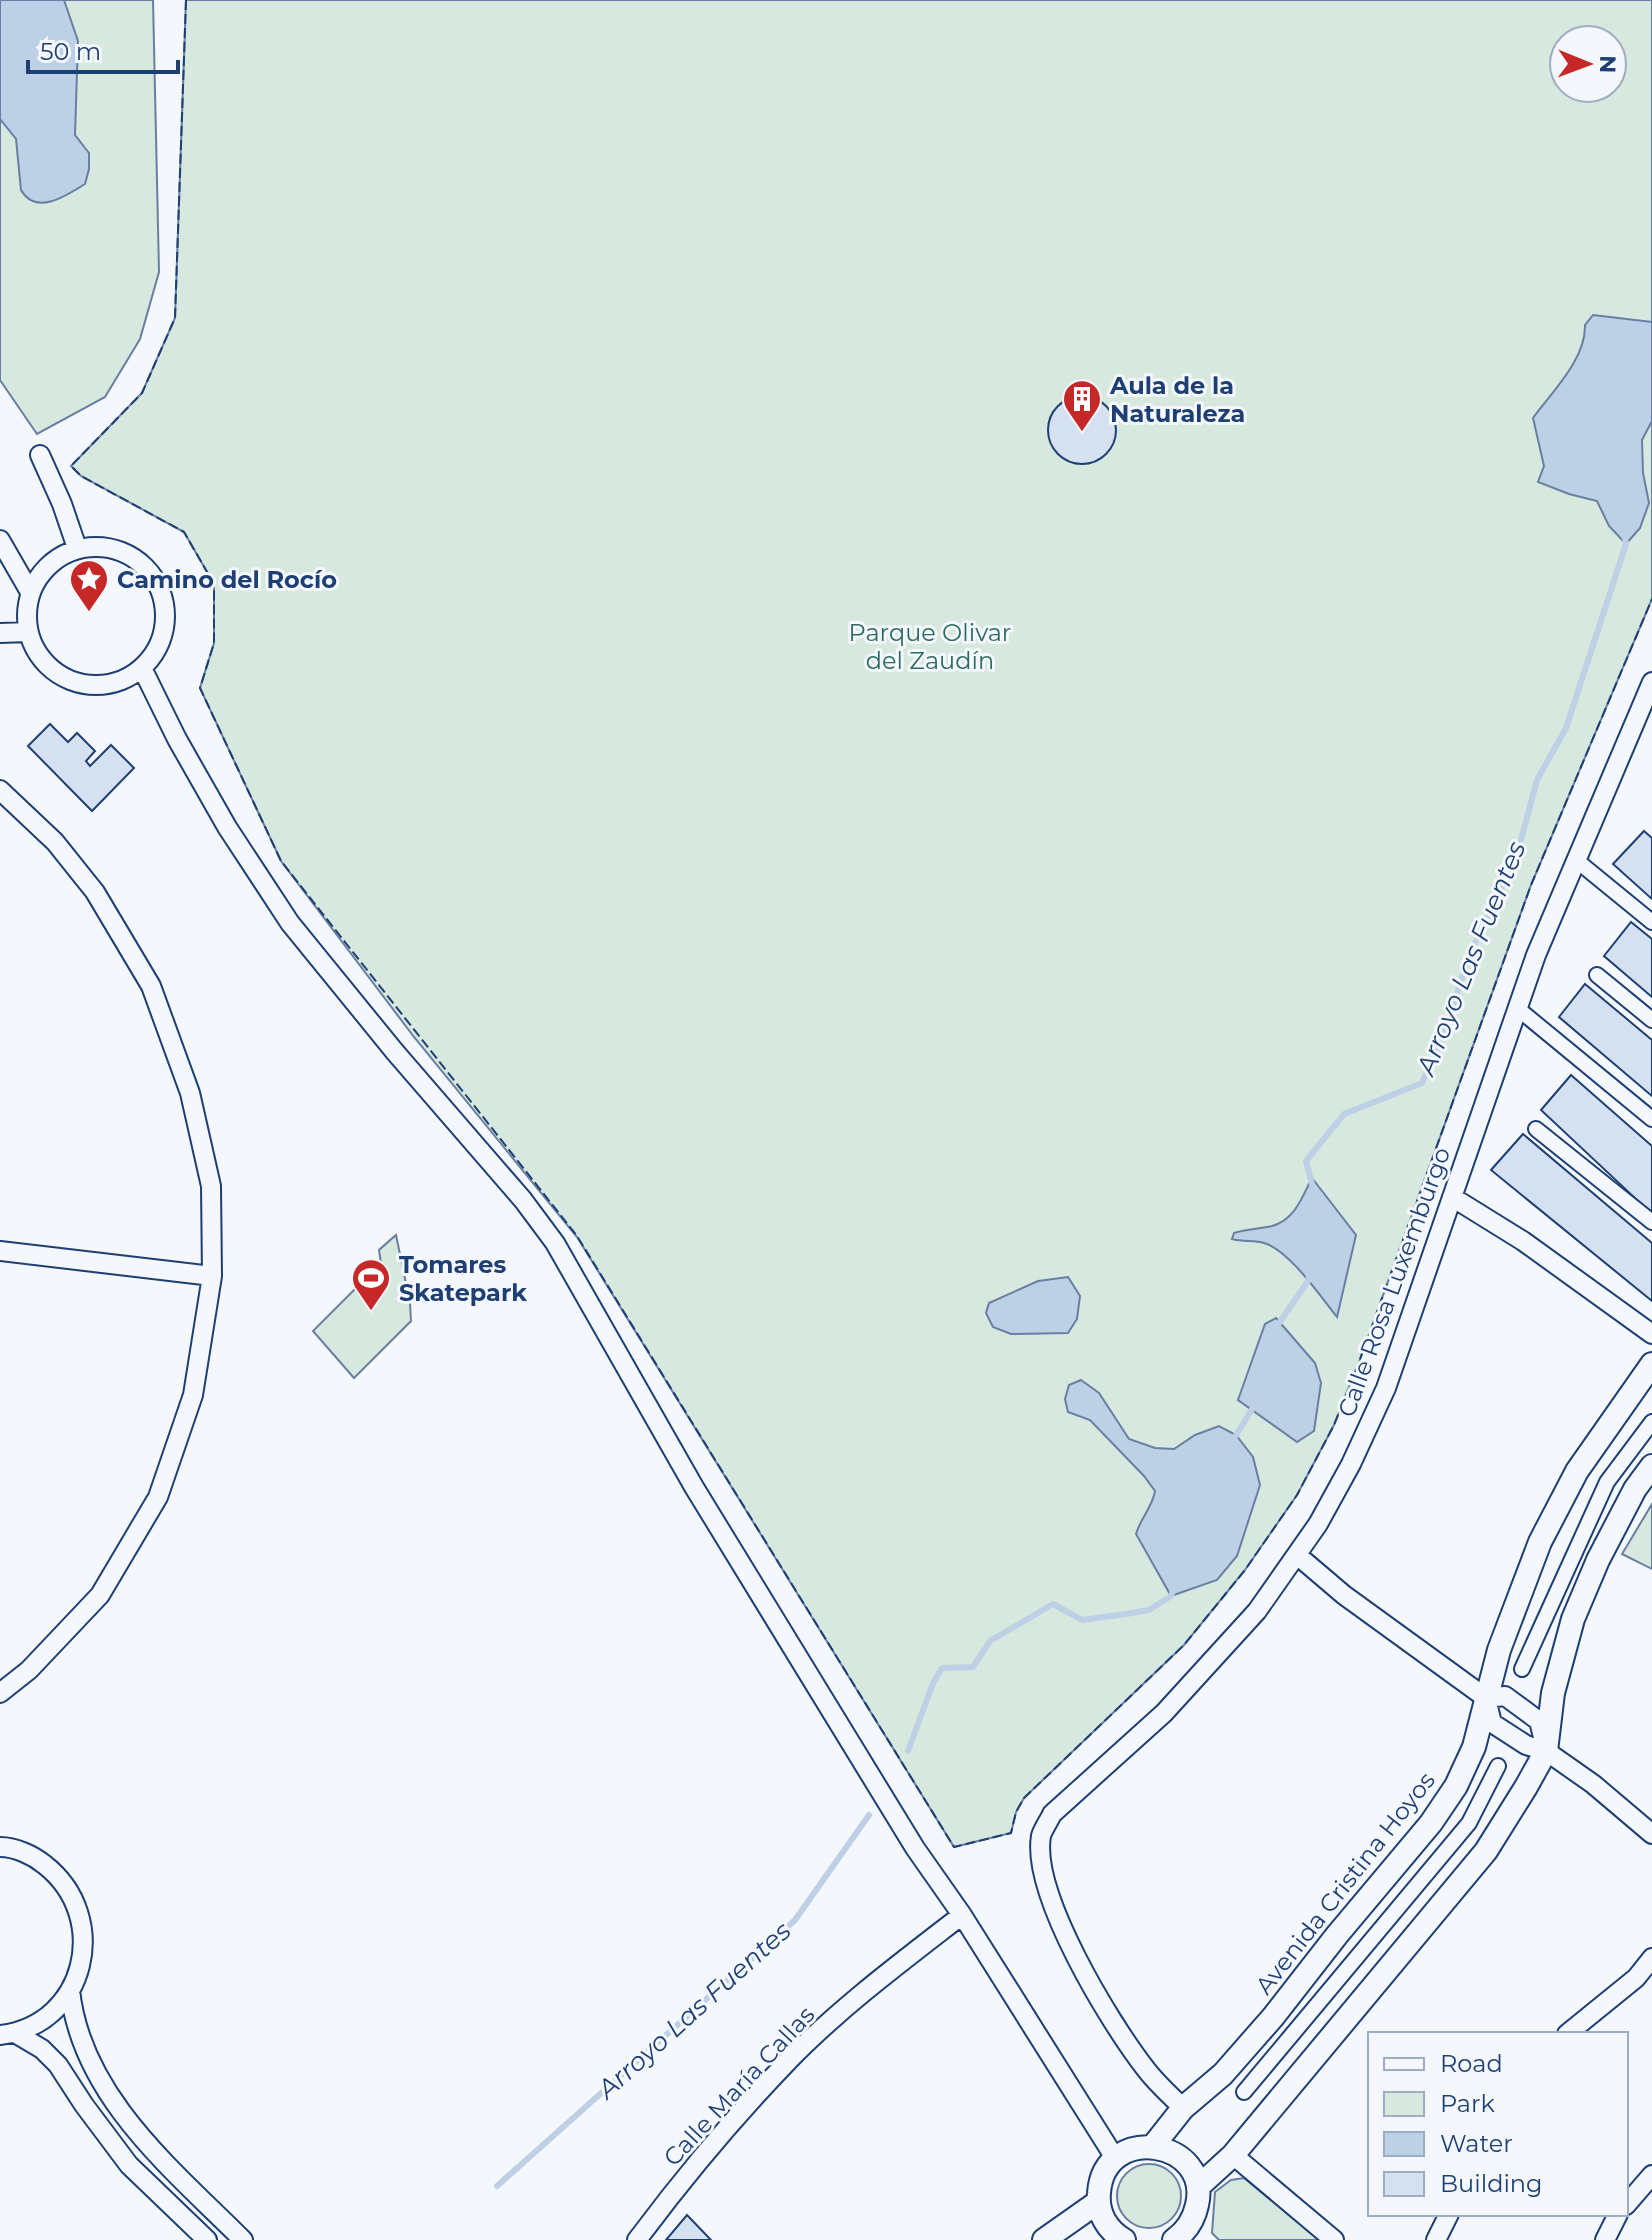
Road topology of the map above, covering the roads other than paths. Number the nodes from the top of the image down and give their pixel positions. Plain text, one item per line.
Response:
1 (40, 455) dead end
2 (0, 540) edge
3 (77, 548) junction
4 (30, 592) junction
5 (28, 632) junction
6 (0, 633) edge
7 (142, 668) junction
8 (1652, 682) edge
9 (1646, 712) edge
10 (0, 790) edge
11 (1576, 860) junction
12 (1652, 922) edge
13 (1597, 975) dead end
14 (1517, 1008) junction
15 (1652, 1020) edge
16 (1652, 1119) edge
17 (1536, 1129) dead end
18 (1452, 1197) junction
19 (1652, 1222) edge
20 (0, 1251) edge
21 (212, 1276) junction
22 (1652, 1334) edge
23 (1652, 1364) edge
24 (1652, 1422) edge
25 (1652, 1466) edge
26 (1297, 1555) junction
27 (1522, 1669) dead end
28 (0, 1693) edge
29 (1486, 1698) junction
30 (1546, 1751) junction
31 (1498, 1766) dead end
32 (1652, 1834) edge
33 (0, 1847) edge
34 (962, 1915) junction
35 (1652, 1958) edge
36 (70, 1990) junction
37 (1569, 2032) edge
38 (8, 2034) edge
39 (1244, 2092) dead end
40 (1183, 2108) junction
41 (1153, 2146) junction
42 (1233, 2155) junction
43 (1115, 2158) junction
44 (1652, 2175) edge
45 (1198, 2187) junction
46 (1098, 2202) junction
47 (1628, 2203) edge
48 (1448, 2216) edge
49 (1617, 2216) edge
50 (1180, 2239) edge
51 (207, 2240) edge
52 (243, 2240) edge
53 (637, 2240) edge
54 (1044, 2240) edge
55 (1124, 2240) edge
56 (1334, 2240) edge
57 (1436, 2240) edge
58 (1605, 2240) edge

1 - 3 street
2 - 4 street
3 - 4 street
3 - 7 street
4 - 5 street
5 - 6 street
5 - 7 street
7 - 34 street
8 - 9 street, Calle Rosa Luxemburgo
9 - 11 street, Calle Rosa Luxemburgo
10 - 21 street
11 - 12 street
11 - 14 street, Calle Rosa Luxemburgo
13 - 15 street
14 - 16 street
14 - 18 street, Calle Rosa Luxemburgo
17 - 19 street
18 - 22 street
18 - 26 street, Calle Rosa Luxemburgo
20 - 21 street
21 - 28 street
23 - 29 street, Avenida Cristina Hoyos
24 - 27 street
25 - 30 street
26 - 29 street
26 - 40 street, Calle Rosa Luxemburgo
29 - 30 street
29 - 30 street
29 - 40 street, Avenida Cristina Hoyos
30 - 32 street
30 - 42 street
31 - 39 street
33 - 36 street
34 - 43 street
34 - 53 street, Calle María Callas
35 - 37 street
36 - 38 street
36 - 52 street
38 - 51 street
40 - 41 street, Avenida Cristina Hoyos
41 - 43 street
41 - 45 street
42 - 45 street
42 - 56 street
43 - 46 street
44 - 47 street
45 - 50 street
46 - 54 street
46 - 55 street
48 - 57 street
49 - 58 street

